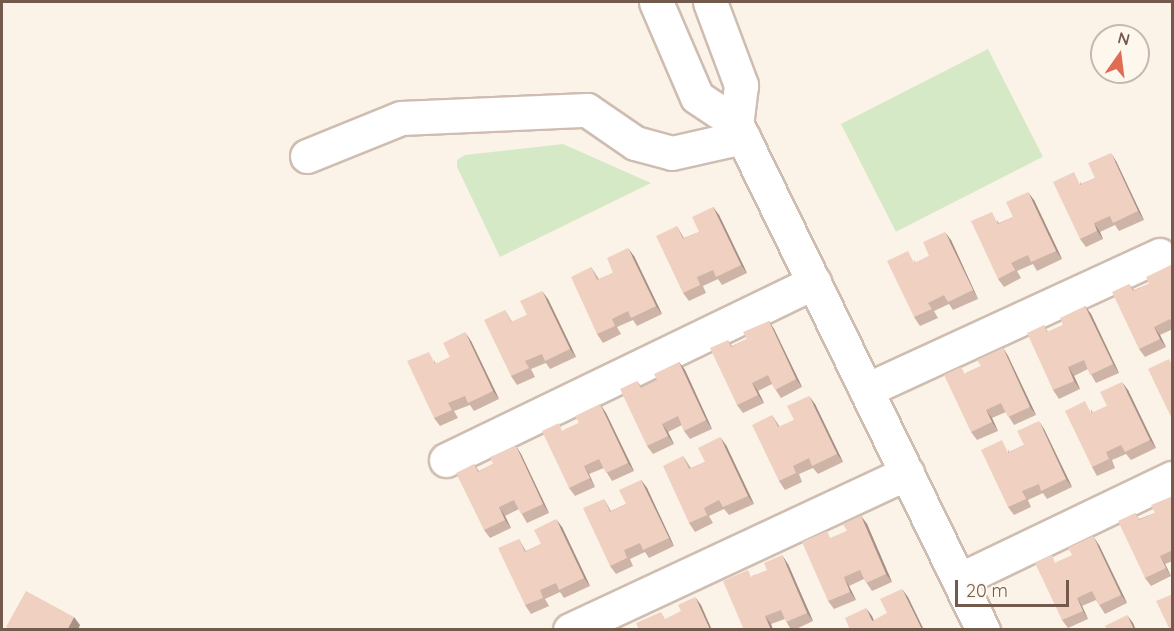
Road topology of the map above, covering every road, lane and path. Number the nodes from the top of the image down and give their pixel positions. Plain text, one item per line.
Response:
1 (657, 2) edge
2 (710, 2) edge
3 (740, 130) junction
4 (307, 156) dead end
5 (1159, 255) dead end
6 (814, 282) junction
7 (866, 390) junction
8 (446, 460) dead end
9 (907, 473) junction
10 (1173, 478) edge
11 (959, 580) junction
12 (570, 630) edge
13 (983, 630) edge

1 - 3 street
2 - 3 street
3 - 4 street
3 - 6 street
5 - 7 street
6 - 7 street
6 - 8 street
7 - 9 street
9 - 11 street
9 - 12 street
10 - 11 street
11 - 13 street

